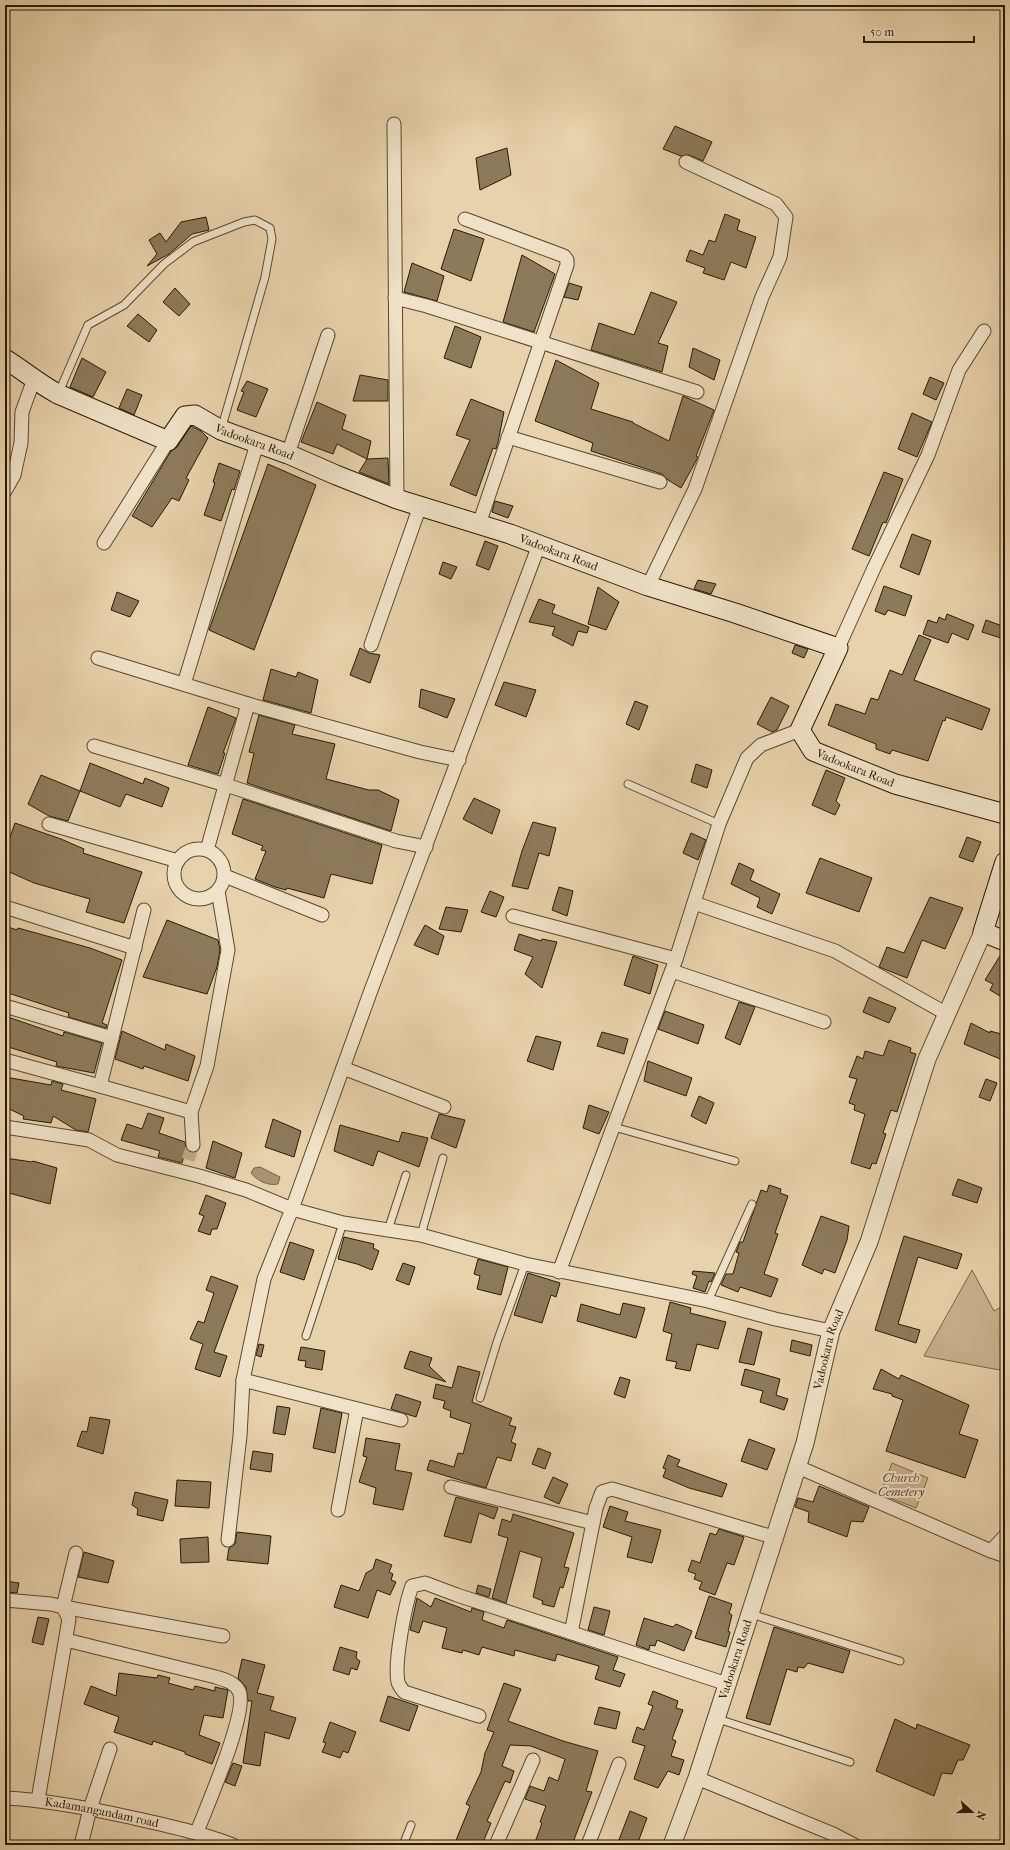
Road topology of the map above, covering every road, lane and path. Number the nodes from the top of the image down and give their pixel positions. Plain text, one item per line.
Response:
1 (394, 124) dead end
2 (686, 162) dead end
3 (466, 219) dead end
4 (395, 298) junction
5 (984, 331) dead end
6 (328, 336) dead end
7 (541, 342) junction
8 (5, 359) edge
9 (34, 379) junction
10 (697, 392) dead end
11 (58, 394) junction
12 (221, 430) junction
13 (508, 438) junction
14 (168, 441) junction
15 (257, 444) junction
16 (288, 454) junction
17 (660, 482) dead end
18 (5, 491) edge
19 (397, 498) junction
20 (420, 506) junction
21 (478, 524) junction
22 (104, 543) dead end
23 (539, 545) junction
24 (648, 586) junction
25 (371, 645) dead end
26 (838, 648) junction
27 (98, 658) dead end
28 (184, 684) junction
29 (248, 704) junction
30 (800, 730) junction
31 (94, 746) dead end
32 (459, 760) junction
33 (628, 784) dead end
34 (226, 785) junction
35 (1005, 814) edge
36 (48, 824) dead end
37 (719, 824) junction
38 (426, 847) junction
39 (207, 850) junction
40 (178, 861) junction
41 (1005, 862) edge
42 (225, 876) junction
43 (218, 891) junction
44 (694, 903) junction
45 (8, 908) dead end
46 (144, 910) dead end
47 (322, 914) dead end
48 (513, 916) dead end
49 (983, 932) junction
50 (1005, 941) edge
51 (135, 948) junction
52 (674, 965) junction
53 (5, 1006) edge
54 (947, 1014) junction
55 (824, 1022) dead end
56 (112, 1038) junction
57 (5, 1060) edge
58 (343, 1068) junction
59 (100, 1086) junction
60 (444, 1107) dead end
61 (191, 1112) junction
62 (5, 1127) edge
63 (614, 1128) junction
64 (193, 1145) tunnel mouth
65 (443, 1158) dead end
66 (735, 1161) dead end
67 (406, 1175) dead end
68 (752, 1204) dead end
69 (292, 1209) junction
70 (343, 1223) junction
71 (388, 1230) junction
72 (421, 1236) junction
73 (525, 1264) junction
74 (559, 1272) junction
75 (708, 1301) junction
76 (831, 1331) junction
77 (306, 1336) dead end
78 (243, 1380) junction
79 (480, 1398) dead end
80 (357, 1409) junction
81 (401, 1420) dead end
82 (798, 1467) junction
83 (451, 1487) dead end
84 (338, 1510) dead end
85 (593, 1523) junction
86 (1005, 1536) edge
87 (776, 1538) junction
88 (228, 1540) dead end
89 (992, 1551) junction
90 (76, 1553) dead end
91 (1005, 1556) edge
92 (5, 1600) edge
93 (63, 1607) junction
94 (751, 1614) junction
95 (571, 1632) junction
96 (224, 1636) dead end
97 (66, 1640) junction
98 (900, 1661) dead end
99 (727, 1684) junction
100 (479, 1716) dead end
101 (715, 1718) junction
102 (110, 1749) dead end
103 (533, 1760) dead end
104 (850, 1762) dead end
105 (620, 1764) dead end
106 (697, 1778) junction
107 (5, 1798) edge
108 (38, 1800) junction
109 (90, 1809) junction
110 (410, 1825) dead end
111 (197, 1832) junction
112 (82, 1845) edge
113 (233, 1845) edge
114 (402, 1845) edge
115 (496, 1845) edge
116 (588, 1845) edge
117 (672, 1845) edge
118 (854, 1845) edge

1 - 4 street
2 - 24 street
3 - 7 street
4 - 7 street
4 - 19 street
5 - 26 street
6 - 16 street
7 - 10 street
7 - 13 street
8 - 9 main road
9 - 11 main road
9 - 18 street
11 - 12 lane
11 - 14 main road
12 - 14 main road, Vadookara Road
12 - 15 main road, Vadookara Road
13 - 17 street
13 - 21 street
14 - 22 street
15 - 16 main road, Vadookara Road
15 - 28 street
16 - 19 main road, Vadookara Road
19 - 20 main road, Vadookara Road
20 - 21 main road, Vadookara Road
20 - 25 street
21 - 23 main road, Vadookara Road
23 - 24 main road, Vadookara Road
23 - 32 street
24 - 26 main road, Vadookara Road
26 - 30 main road
27 - 28 street
28 - 29 street
29 - 32 street
29 - 34 street
30 - 35 main road, Vadookara Road
30 - 37 street
31 - 34 street
32 - 38 street
33 - 37 lane
34 - 38 street
34 - 39 street
36 - 40 street
37 - 44 street
38 - 58 street
39 - 40 street
39 - 42 street
40 - 43 street
41 - 49 main road, Vadookara Road
42 - 43 street
42 - 47 street
43 - 61 street
44 - 52 street
44 - 54 street
45 - 51 street
46 - 51 street
48 - 52 street
49 - 50 main road
49 - 54 street, Vadookara Road
51 - 56 street
52 - 55 street
52 - 63 street
53 - 56 street
54 - 76 street, Vadookara Road
56 - 59 street
57 - 59 street
58 - 60 street
58 - 69 street
59 - 61 street
61 - 64 street
62 - 69 street
63 - 66 lane
63 - 74 street
65 - 72 lane
67 - 71 lane
68 - 75 lane
69 - 70 street
69 - 78 street
70 - 71 street
70 - 77 lane
71 - 72 street
72 - 73 street
73 - 74 street
73 - 79 lane
74 - 75 street
75 - 76 street
76 - 82 street, Vadookara Road
78 - 80 street
78 - 88 street
80 - 81 street
80 - 84 street
82 - 87 street, Vadookara Road
82 - 89 street
83 - 85 street
85 - 87 street
85 - 95 street
86 - 89 street
87 - 94 street, Vadookara Road
89 - 91 street
90 - 93 street
92 - 93 street
93 - 96 street
93 - 97 street
94 - 98 lane
94 - 99 street, Vadookara Road
95 - 99 street
95 - 100 street
97 - 108 street
97 - 111 street
99 - 101 street, Vadookara Road
101 - 104 lane
101 - 106 street, Vadookara Road
102 - 109 street
103 - 115 street
105 - 116 street
106 - 117 street, Vadookara Road
106 - 118 street
107 - 108 street, Kadamangandam road
108 - 109 street, Kadamangandam road
109 - 111 street, Kadamangandam road
109 - 112 street
110 - 114 lane
111 - 113 street

